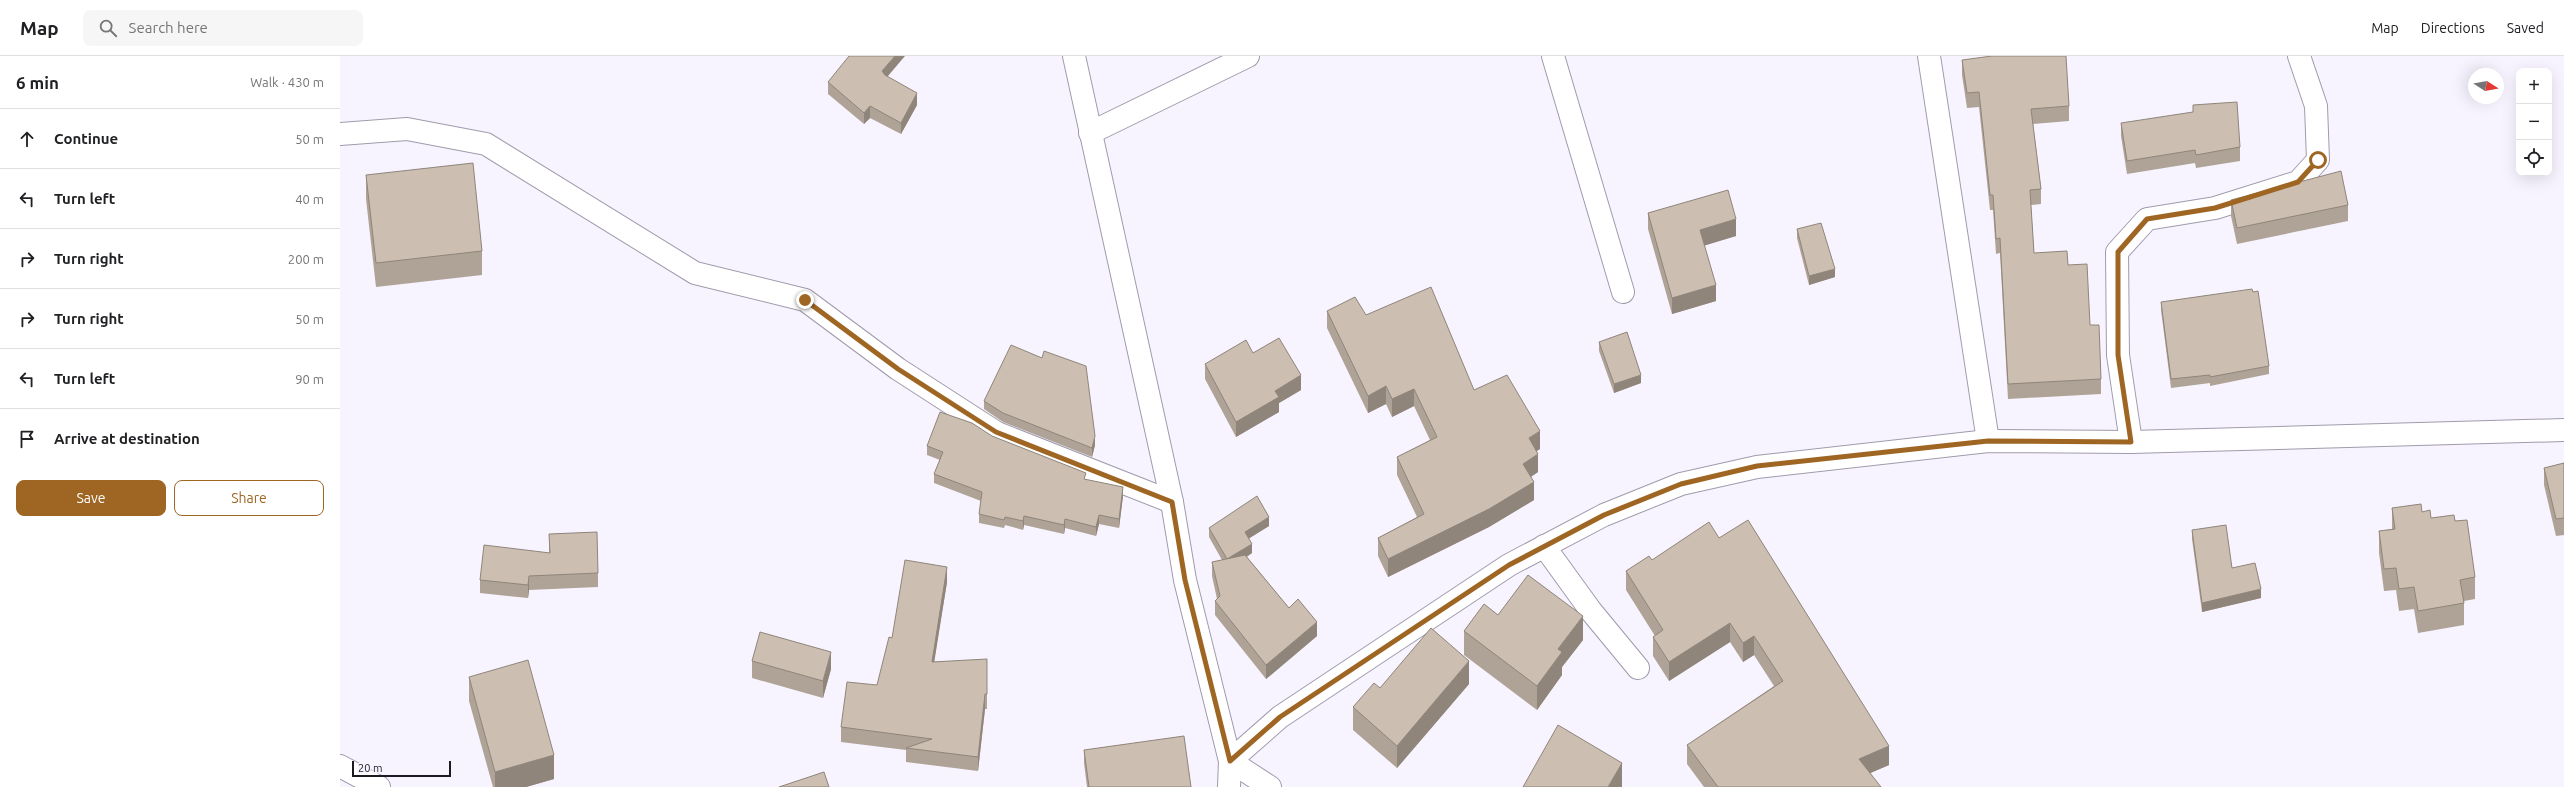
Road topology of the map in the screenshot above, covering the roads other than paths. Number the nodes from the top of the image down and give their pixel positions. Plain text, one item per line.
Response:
1 (1074, 56) edge
2 (1248, 56) edge
3 (1553, 56) edge
4 (1929, 56) edge
5 (2299, 56) edge
6 (1090, 133) junction
7 (340, 134) edge
8 (1623, 292) dead end
9 (2564, 430) edge
10 (1988, 441) junction
11 (2131, 442) junction
12 (1172, 502) junction
13 (1544, 546) junction
14 (1638, 668) dead end
15 (1230, 761) junction
16 (340, 766) edge
17 (379, 787) edge
18 (1229, 787) edge
19 (1270, 787) edge

1 - 6 street
2 - 6 street
3 - 8 street
4 - 10 street
5 - 11 street
6 - 12 street
7 - 12 street
9 - 11 street
10 - 11 street
10 - 13 street
12 - 15 street
13 - 14 street
13 - 15 street
15 - 18 street
15 - 19 street
16 - 17 street

